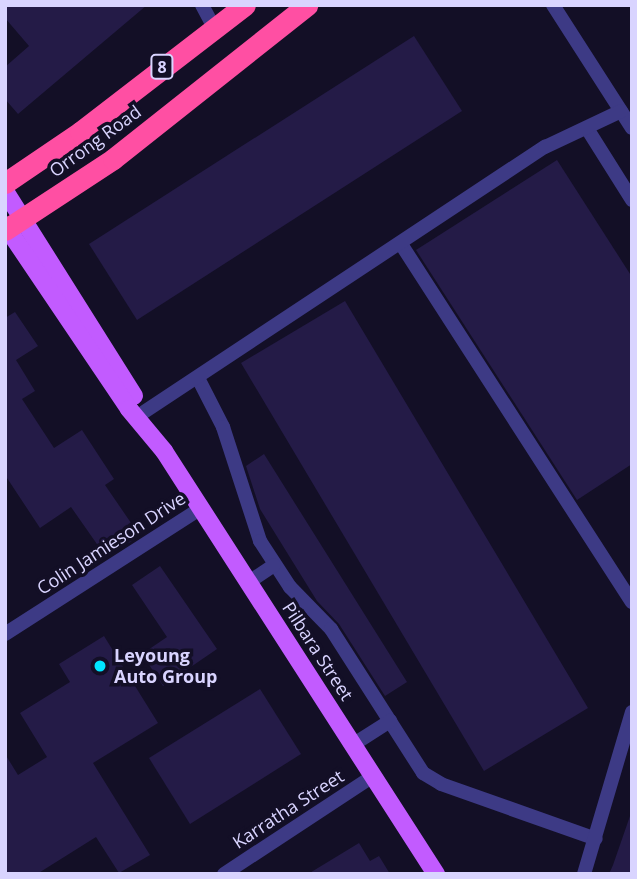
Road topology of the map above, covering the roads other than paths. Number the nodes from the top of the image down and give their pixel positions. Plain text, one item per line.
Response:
1 (202, 5) edge
2 (245, 5) edge
3 (307, 5) edge
4 (553, 5) edge
5 (214, 27) junction
6 (621, 111) junction
7 (632, 128) edge
8 (588, 130) junction
9 (5, 183) edge
10 (5, 191) edge
11 (632, 200) edge
12 (10, 225) edge
13 (401, 244) junction
14 (199, 380) junction
15 (144, 412) junction
16 (164, 451) junction
17 (201, 508) junction
18 (274, 565) junction
19 (249, 582) junction
20 (632, 602) edge
21 (5, 634) edge
22 (632, 712) edge
23 (390, 721) junction
24 (354, 744) junction
25 (373, 776) junction
26 (596, 839) junction
27 (224, 874) edge
28 (436, 874) edge
29 (584, 874) edge

1 - 5 street
2 - 5 highway, Orrong Road / 8
3 - 12 highway, Orrong Road / 8
4 - 6 street
5 - 9 highway, Orrong Road / 8
6 - 7 street
6 - 8 street
8 - 11 street
8 - 13 street
10 - 12 main road, Pilbara Street
12 - 15 main road, Pilbara Street
12 - 16 main road, Pilbara Street
13 - 14 street
13 - 20 street
14 - 15 street
14 - 18 street
15 - 16 main road, Pilbara Street
16 - 17 main road, Pilbara Street
17 - 19 main road, Pilbara Street
17 - 21 street, Colin Jamieson Drive
18 - 19 street
18 - 23 street
19 - 24 main road, Pilbara Street
22 - 26 street
23 - 24 street
23 - 26 street
24 - 25 main road, Pilbara Street
25 - 27 street, Karratha Street
25 - 28 main road, Pilbara Street
26 - 29 street

